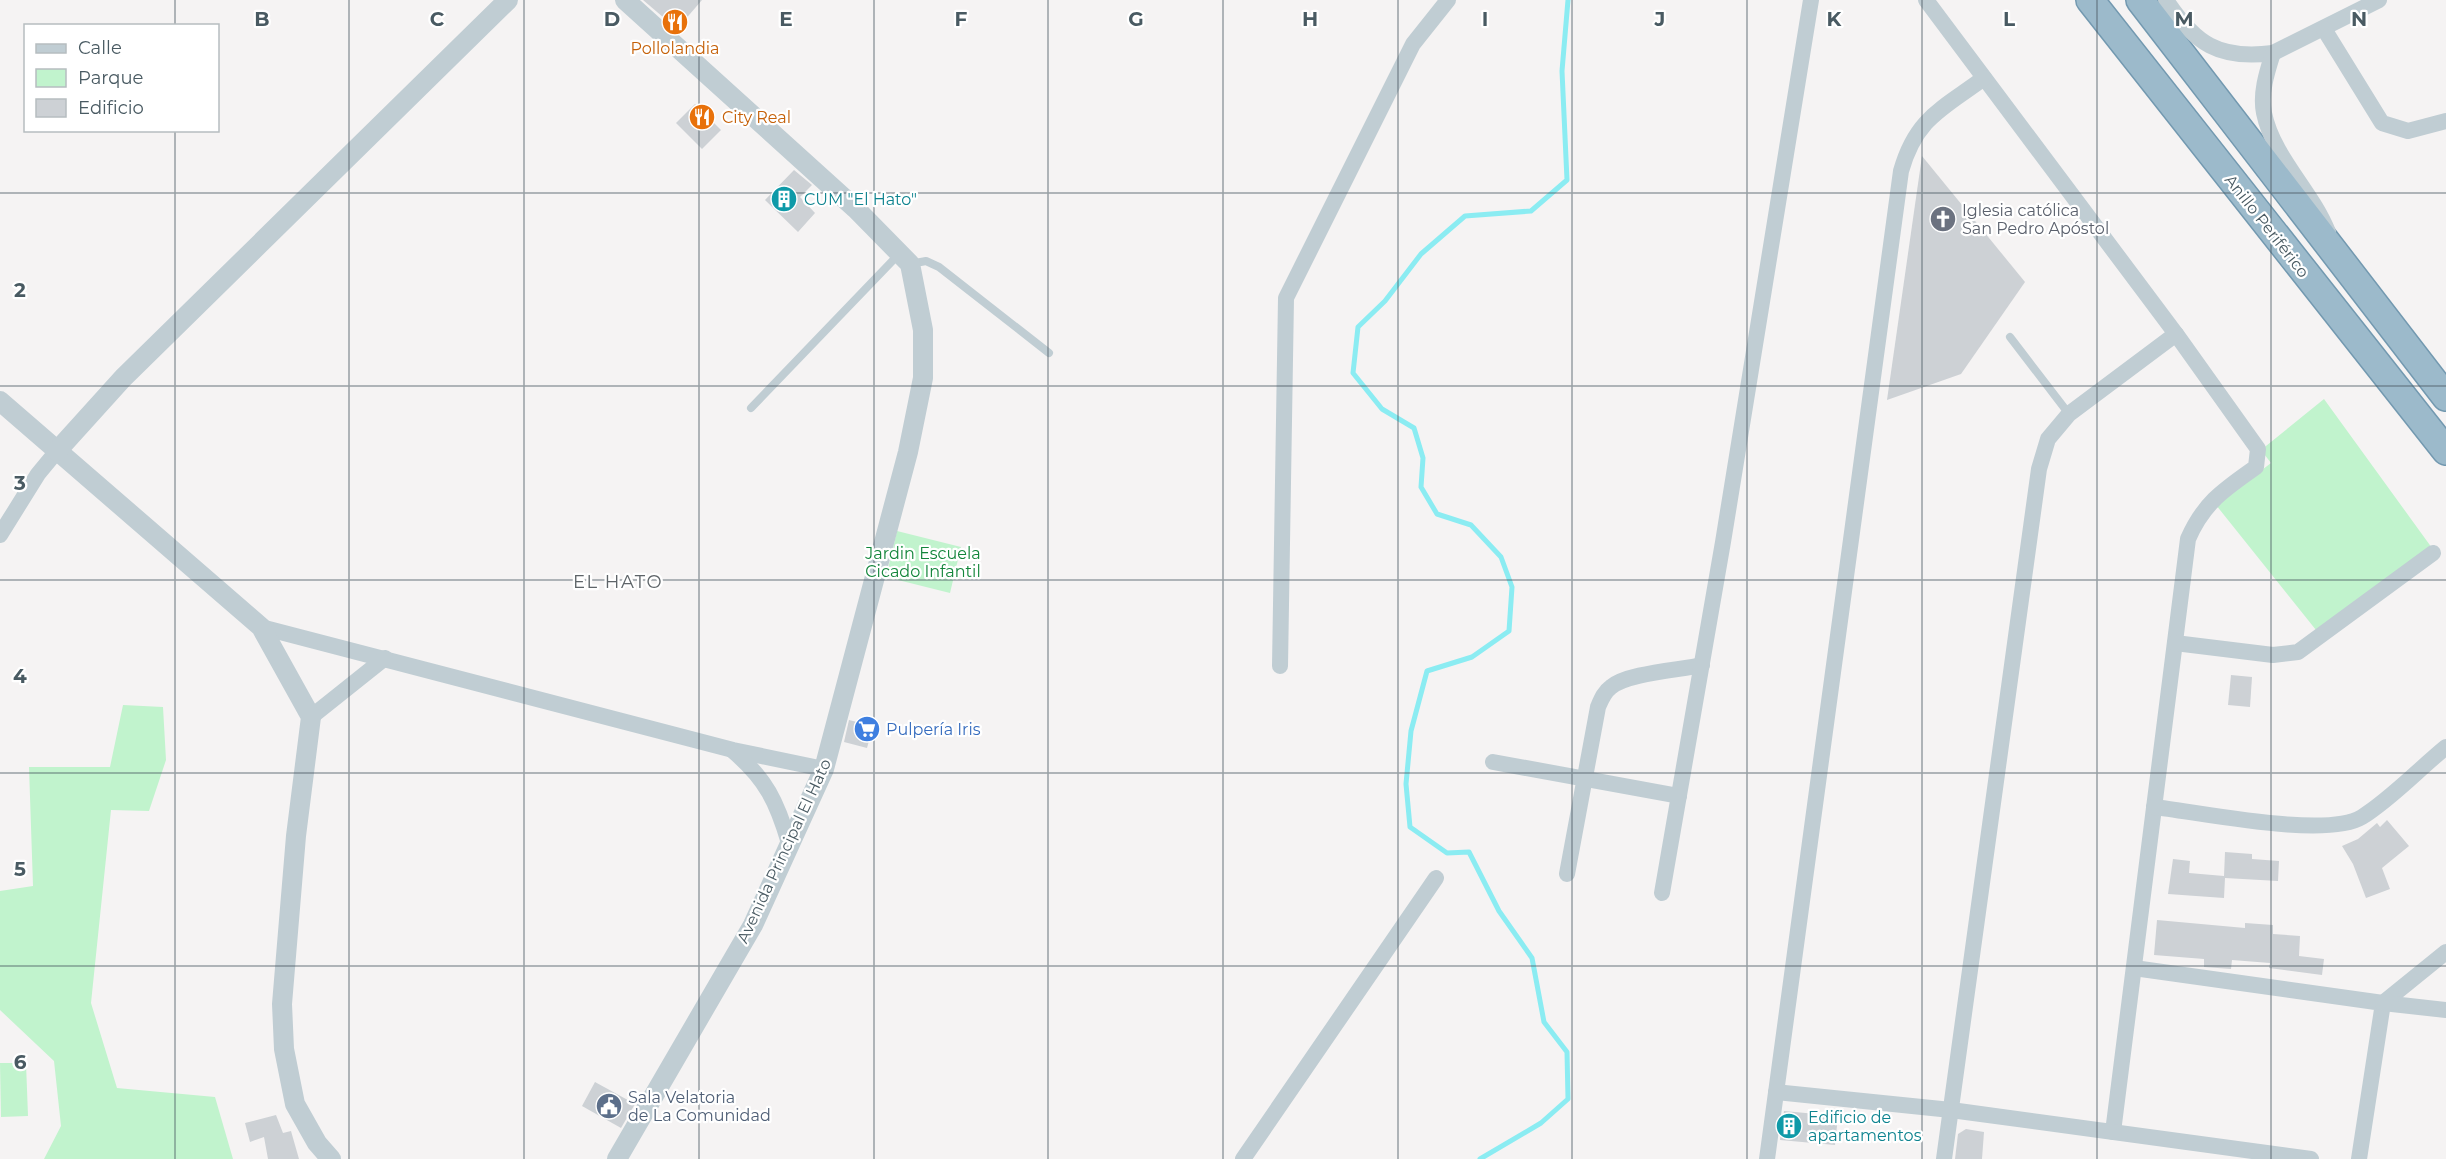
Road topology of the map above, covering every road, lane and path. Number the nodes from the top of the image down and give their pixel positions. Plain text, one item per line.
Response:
1 (508, 0) edge
2 (625, 0) edge
3 (1449, 0) edge
4 (1811, 0) edge
5 (1926, 0) edge
6 (2090, 0) edge
7 (2140, 0) edge
8 (2166, 0) edge
9 (2379, 0) edge
10 (2324, 28) junction
11 (2273, 53) junction
12 (1984, 78) junction
13 (2446, 121) edge
14 (2339, 258) junction
15 (905, 259) junction
16 (2176, 334) junction
17 (2010, 338) dead end
18 (1049, 353) dead end
19 (2446, 397) edge
20 (0, 401) edge
21 (751, 408) dead end
22 (2069, 414) junction
23 (57, 451) junction
24 (2446, 453) edge
25 (0, 535) edge
26 (2433, 553) dead end
27 (261, 627) junction
28 (2175, 643) junction
29 (385, 658) junction
30 (1702, 665) junction
31 (1280, 666) dead end
32 (311, 717) junction
33 (2446, 747) edge
34 (733, 750) junction
35 (1493, 762) dead end
36 (824, 768) junction
37 (1585, 779) junction
38 (1679, 796) junction
39 (2154, 807) junction
40 (789, 843) junction
41 (1567, 874) dead end
42 (1436, 878) dead end
43 (1662, 893) dead end
44 (2446, 952) edge
45 (2134, 968) junction
46 (2383, 1003) junction
47 (2446, 1010) edge
48 (1776, 1092) junction
49 (1951, 1110) junction
50 (2113, 1132) junction
51 (331, 1159) edge
52 (617, 1159) edge
53 (1243, 1159) edge
54 (1767, 1159) edge
55 (1944, 1159) edge
56 (2311, 1159) edge
57 (2359, 1159) edge

1 - 23 street
2 - 15 street
3 - 31 street
4 - 30 street
5 - 12 street
6 - 24 highway, Anillo Periférico
7 - 14 highway
8 - 11 street
9 - 10 street
10 - 11 street
10 - 13 street
11 - 14 street
12 - 16 street
12 - 48 street
14 - 19 highway
15 - 18 lane
15 - 21 lane
15 - 36 street, Avenida Principal El Hato
16 - 22 street
16 - 28 street
17 - 22 lane
20 - 23 street
22 - 49 street
23 - 25 street
23 - 27 street
26 - 28 street
27 - 29 street
27 - 32 street
28 - 39 street
29 - 32 street
29 - 34 street
30 - 37 street
30 - 38 street
32 - 51 street
33 - 39 street
34 - 36 street
34 - 40 street
35 - 37 street
36 - 40 street, Avenida Principal El Hato
37 - 38 street
37 - 41 street
38 - 43 street
39 - 45 street
40 - 52 street, Avenida Principal El Hato
42 - 53 street
44 - 46 street
45 - 46 street
45 - 50 street
46 - 47 street
46 - 57 street
48 - 49 street
48 - 54 street
49 - 50 street
49 - 55 street
50 - 56 street

